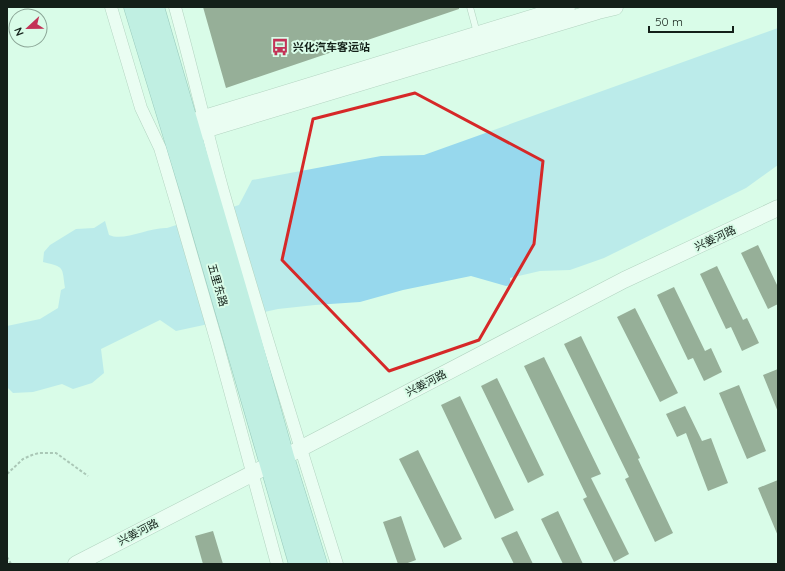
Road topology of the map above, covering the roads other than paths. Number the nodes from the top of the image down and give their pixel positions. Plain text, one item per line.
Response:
1 (111, 7) edge
2 (134, 7) edge
3 (154, 7) edge
4 (175, 7) edge
5 (470, 7) edge
6 (567, 7) edge
7 (615, 7) edge
8 (479, 40) junction
9 (198, 126) junction
10 (201, 198) junction
11 (778, 208) edge
12 (241, 335) junction
13 (301, 448) junction
14 (268, 465) junction
15 (76, 564) edge
16 (277, 564) edge
17 (299, 564) edge
18 (317, 564) edge
19 (337, 564) edge

1 - 10 street
2 - 10 main road, 五里东路
3 - 9 main road, 五里东路
4 - 9 street
5 - 8 lane
6 - 8 street
7 - 8 street
8 - 9 street
9 - 10 main road, 五里东路
10 - 12 main road, 五里东路
10 - 12 street
11 - 13 street, 兴姜河路
12 - 13 street
12 - 14 main road, 五里东路
12 - 14 street
13 - 14 street, 兴姜河路
13 - 19 street
14 - 15 street, 兴姜河路
14 - 16 street
14 - 17 main road, 五里东路
14 - 18 main road, 五里东路

